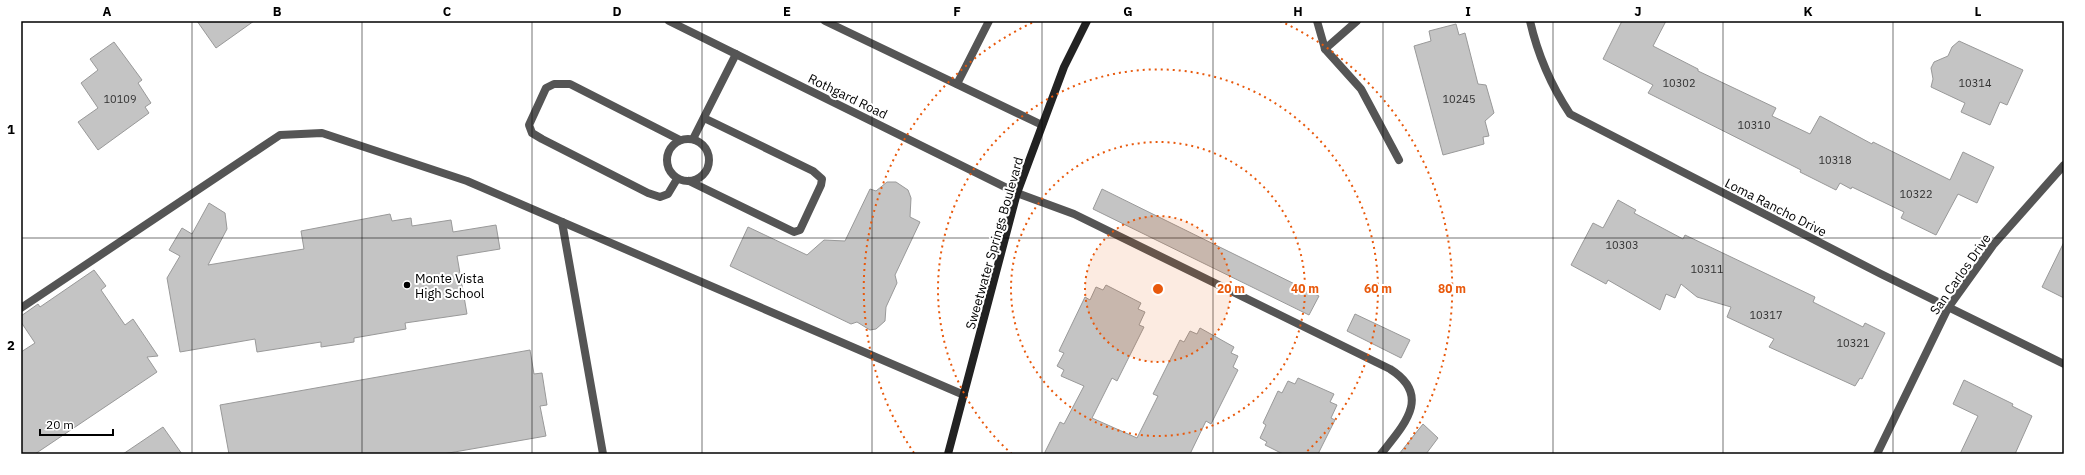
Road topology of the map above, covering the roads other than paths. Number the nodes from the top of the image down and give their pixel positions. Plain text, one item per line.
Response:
1 (669, 21) edge
2 (826, 21) edge
3 (989, 21) edge
4 (1087, 21) edge
5 (1317, 21) edge
6 (1356, 21) edge
7 (1530, 21) edge
8 (1325, 49) junction
9 (736, 54) junction
10 (957, 84) junction
11 (704, 118) junction
12 (1042, 125) junction
13 (693, 139) junction
14 (680, 140) junction
15 (1399, 160) dead end
16 (2064, 165) edge
17 (677, 179) junction
18 (689, 181) junction
19 (1017, 193) junction
20 (562, 222) junction
21 (21, 308) edge
22 (1948, 308) junction
23 (2064, 364) edge
24 (964, 395) junction
25 (603, 454) edge
26 (948, 454) edge
27 (1381, 454) edge
28 (1877, 454) edge

1 - 9 street, Rothgard Road
2 - 10 street
3 - 10 street
4 - 12 main road, Sweetwater Springs Boulevard
5 - 8 street
6 - 8 street
7 - 22 street, Loma Rancho Drive
8 - 15 street
9 - 11 street
9 - 19 street, Rothgard Road
10 - 12 street
11 - 13 street
11 - 18 street
12 - 19 main road, Sweetwater Springs Boulevard
13 - 14 street
13 - 18 street
14 - 17 street
14 - 17 street
16 - 22 street, San Carlos Drive
17 - 18 street
19 - 24 main road, Sweetwater Springs Boulevard
19 - 27 street, Rothgard Road
20 - 21 street
20 - 24 street
20 - 25 street
22 - 23 street, Loma Rancho Drive
22 - 28 street, San Carlos Drive
24 - 26 main road, Sweetwater Springs Boulevard

